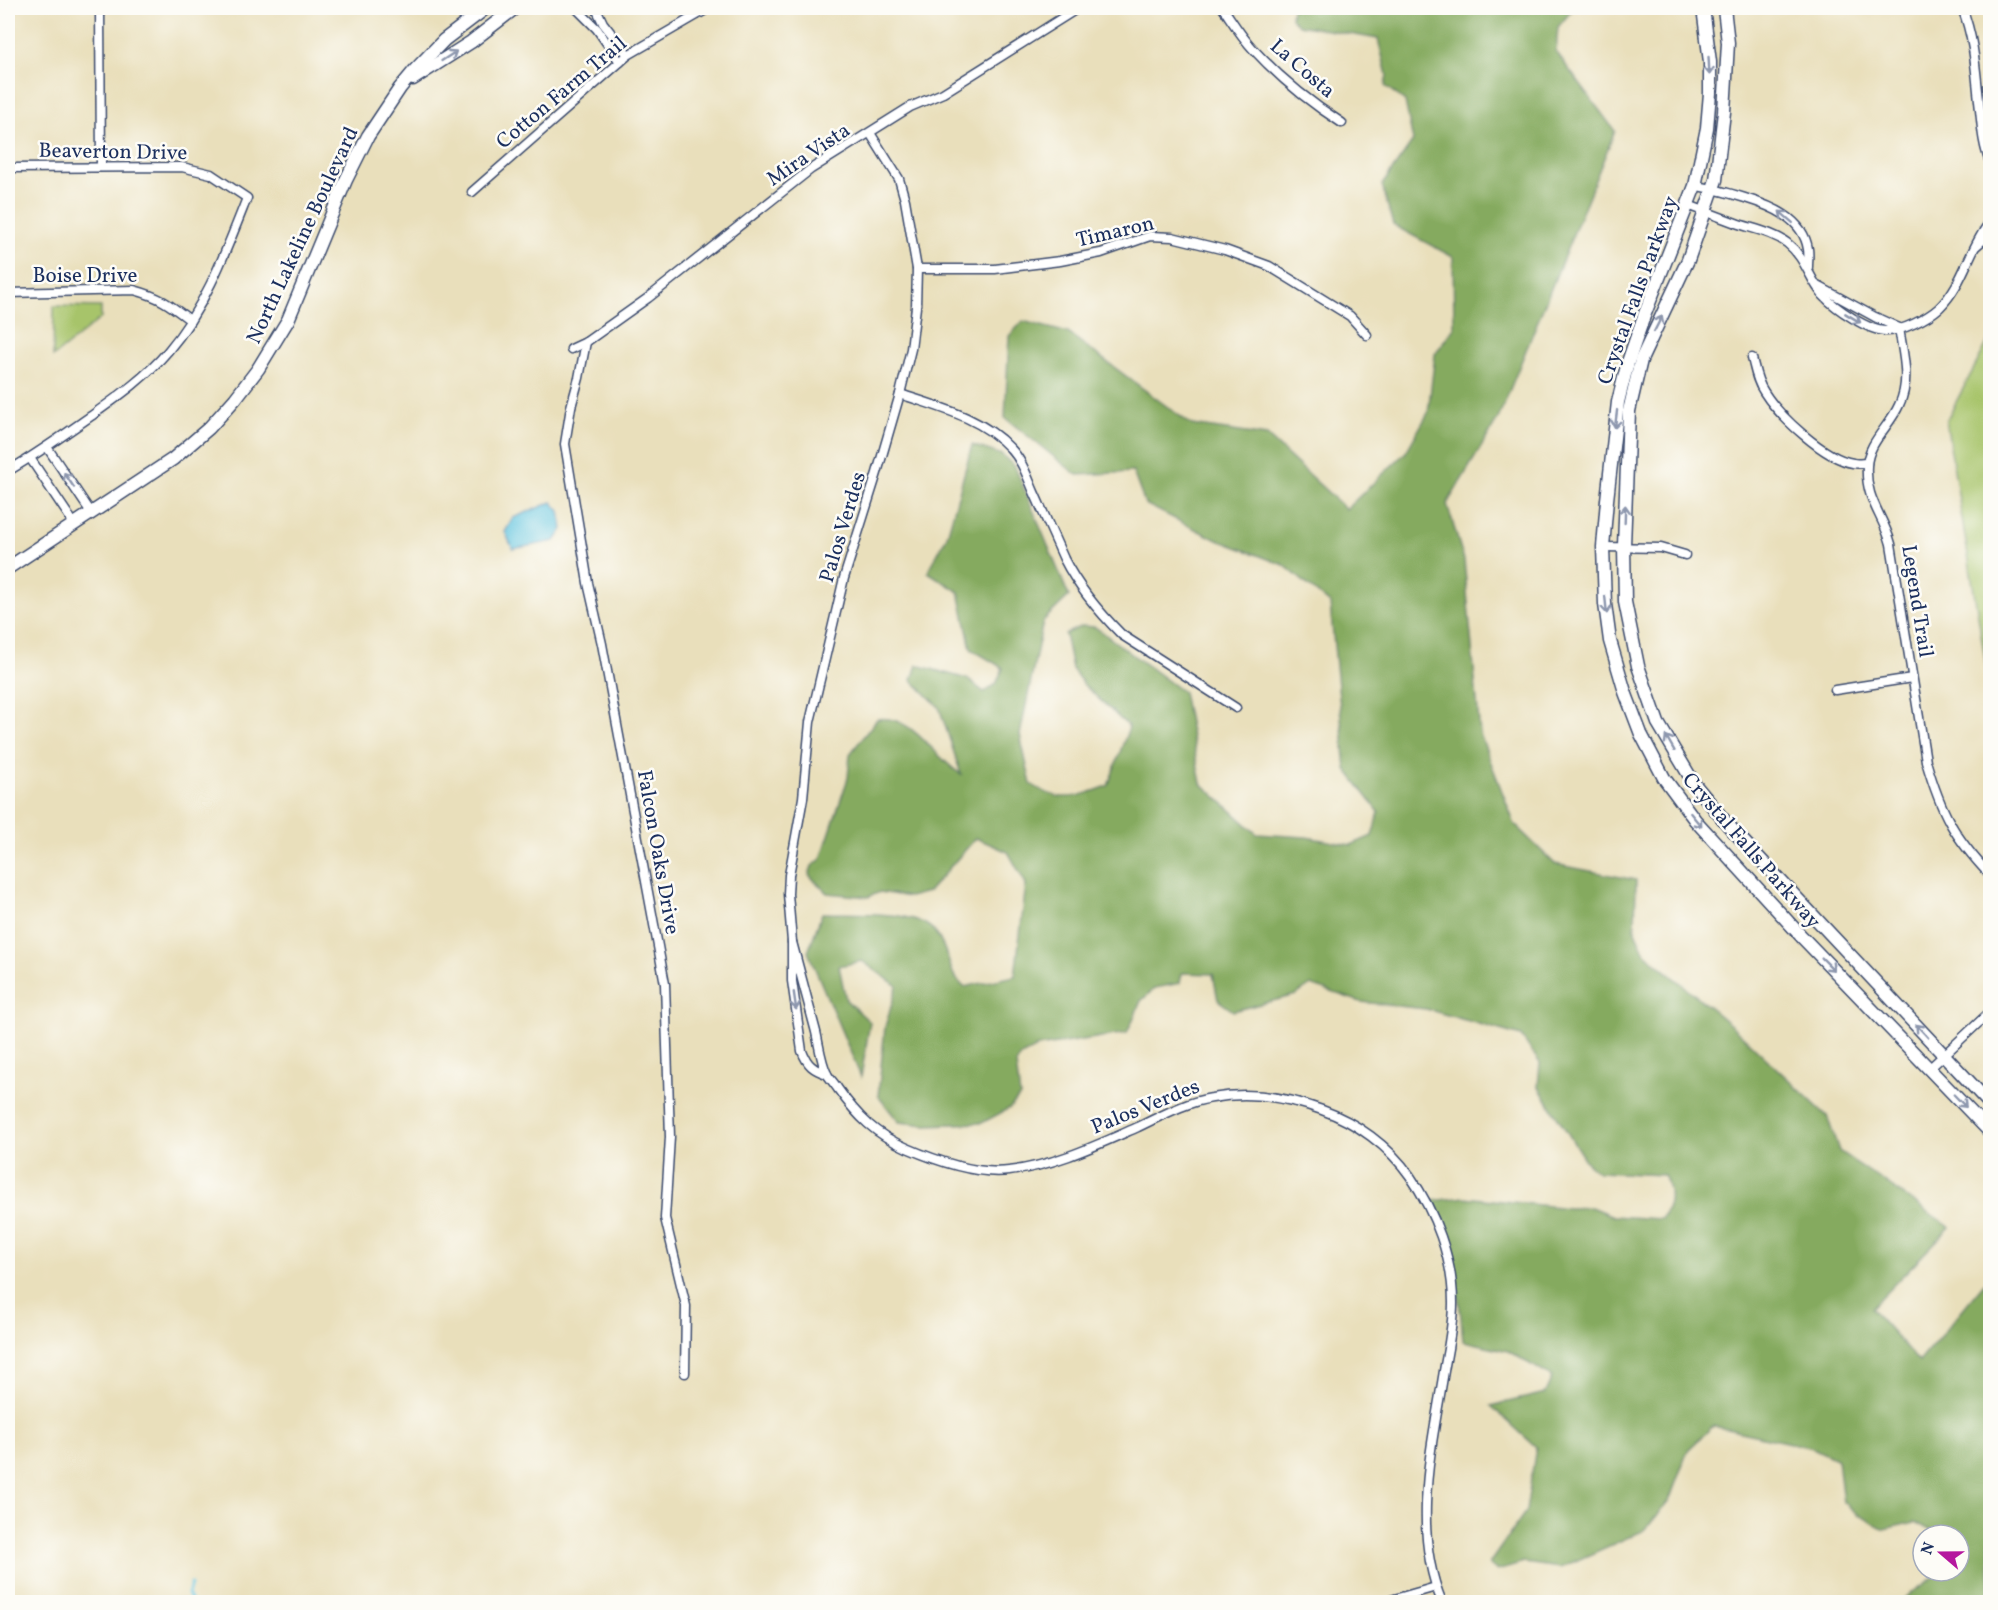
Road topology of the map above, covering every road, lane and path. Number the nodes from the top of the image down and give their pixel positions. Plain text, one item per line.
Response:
1 (100, 8) edge
2 (486, 8) edge
3 (515, 8) edge
4 (576, 8) edge
5 (596, 8) edge
6 (709, 8) edge
7 (1078, 8) edge
8 (1223, 8) edge
9 (1703, 8) edge
10 (1724, 8) edge
11 (1962, 8) edge
12 (628, 56) junction
13 (620, 62) junction
14 (400, 88) junction
15 (1342, 123) dead end
16 (870, 133) junction
17 (1990, 162) edge
18 (101, 167) junction
19 (8, 168) edge
20 (1695, 186) junction
21 (1713, 188) junction
22 (472, 192) dead end
23 (1688, 205) junction
24 (1705, 211) junction
25 (1990, 222) edge
26 (1990, 234) edge
27 (1976, 246) junction
28 (1808, 268) junction
29 (917, 269) junction
30 (8, 293) edge
31 (190, 320) junction
32 (1899, 328) junction
33 (1366, 335) dead end
34 (586, 342) junction
35 (571, 349) dead end
36 (1752, 358) dead end
37 (900, 394) junction
38 (47, 447) junction
39 (30, 458) junction
40 (1867, 463) junction
41 (8, 471) edge
42 (92, 514) junction
43 (75, 525) junction
44 (1624, 546) junction
45 (1603, 547) junction
46 (1685, 555) dead end
47 (8, 568) edge
48 (1912, 678) junction
49 (1835, 690) dead end
50 (1236, 708) dead end
51 (1990, 875) edge
52 (792, 942) junction
53 (1990, 1012) edge
54 (1944, 1055) junction
55 (1929, 1070) junction
56 (827, 1074) junction
57 (1990, 1104) edge
58 (1990, 1132) edge
59 (685, 1373) dead end
60 (1436, 1587) junction
61 (1384, 1602) edge
62 (1442, 1602) edge

1 - 18 street
2 - 14 street, North Lakeline Boulevard
14 -> 3 street, North Lakeline Boulevard
4 - 13 street
5 - 12 street
6 - 12 street, Cotton Farm Trail
7 - 16 street, Mira Vista
8 - 15 street, La Costa
9 -> 20 street, Crystal Falls Parkway
10 - 21 street, Crystal Falls Parkway
11 - 17 street
12 - 13 street, Cotton Farm Trail
13 - 22 street, Cotton Farm Trail
14 - 42 street, North Lakeline Boulevard
16 - 29 street, Palos Verdes
16 - 34 street, Mira Vista
18 - 19 street, Beaverton Drive
18 - 31 street, Beaverton Drive
20 - 21 street
20 - 23 street, Crystal Falls Parkway
21 - 24 street, Crystal Falls Parkway
28 -> 21 street
23 - 24 street
23 -> 45 street, Crystal Falls Parkway
24 - 28 street
44 -> 24 street, Crystal Falls Parkway
25 - 27 street
26 - 27 street
27 - 32 street
28 - 32 street
29 - 33 street, Timaron
29 - 37 street, Palos Verdes
30 - 31 street, Boise Drive
31 - 38 street
32 - 40 street, Legend Trail
34 - 35 street, Mira Vista
34 - 59 street, Falcon Oaks Drive
36 - 40 street
37 - 50 street
37 - 52 street, Palos Verdes
38 - 39 street
42 -> 38 street
39 - 41 street
39 - 43 street
40 - 48 street, Legend Trail
42 - 43 street, North Lakeline Boulevard
43 - 47 street, North Lakeline Boulevard
44 - 45 street
44 - 46 street
54 -> 44 street, Crystal Falls Parkway
45 -> 55 street, Crystal Falls Parkway
48 - 49 street
48 - 51 street, Legend Trail
52 - 56 street, Palos Verdes
52 -> 56 street, Palos Verdes
53 - 54 street
54 - 55 street
54 - 57 street, Crystal Falls Parkway
55 -> 58 street, Crystal Falls Parkway
56 - 60 street, Palos Verdes
60 - 61 street
60 - 62 street, Palos Verdes

